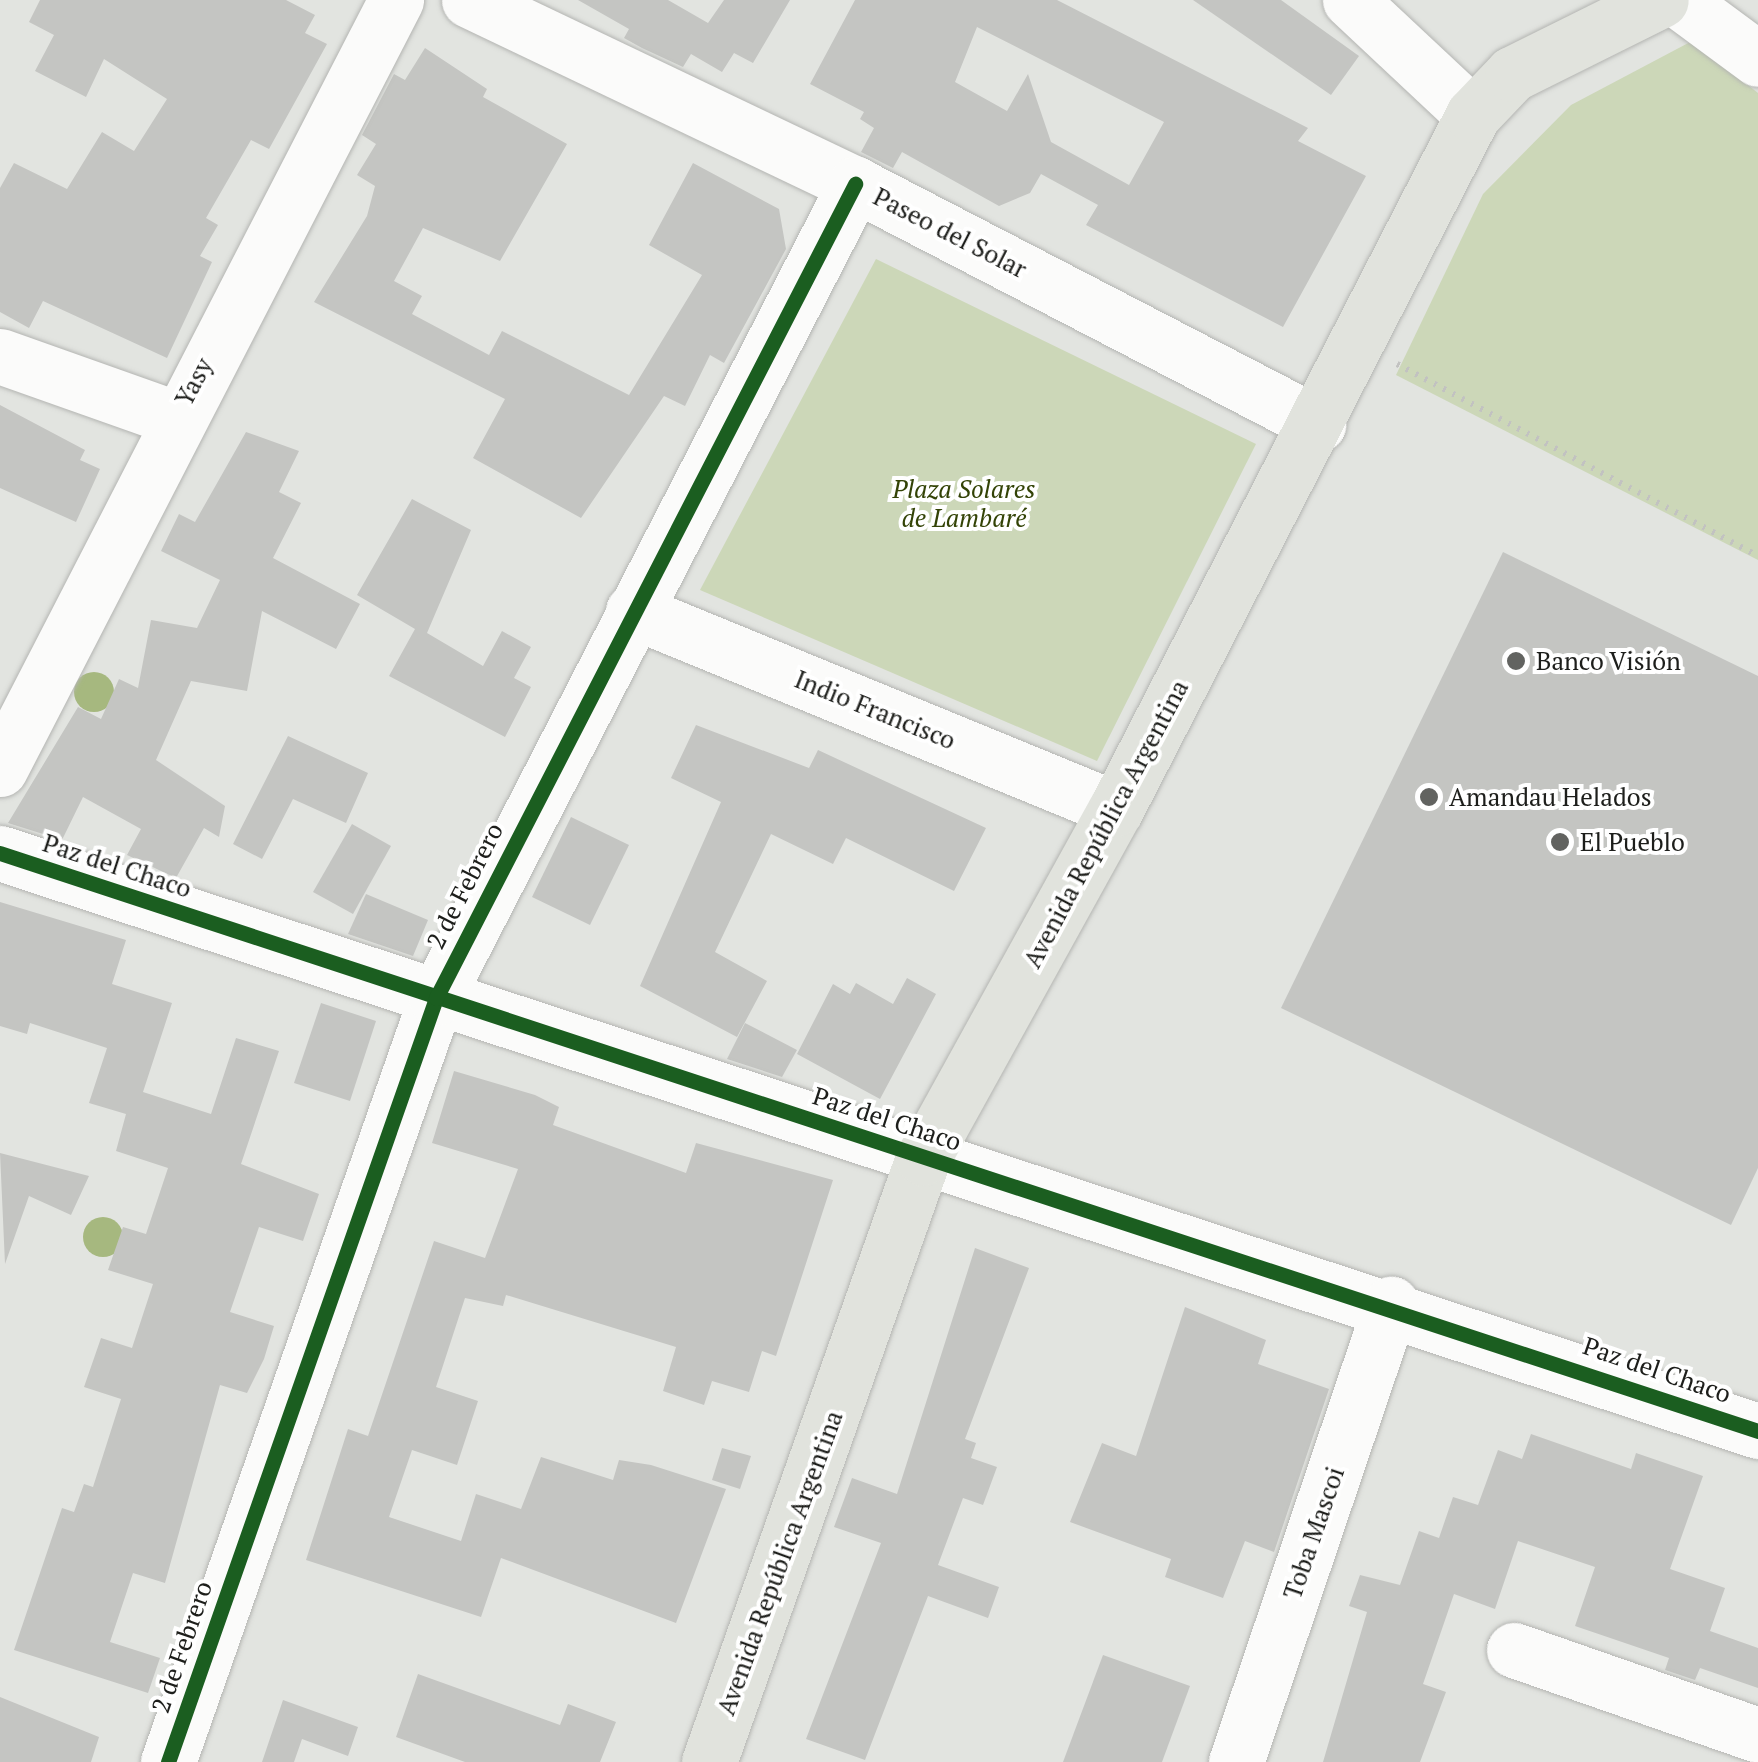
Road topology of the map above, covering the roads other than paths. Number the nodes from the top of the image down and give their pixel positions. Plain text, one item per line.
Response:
1 (396, 0) edge
2 (469, 0) edge
3 (1350, 0) edge
4 (1661, 0) edge
5 (1678, 0) edge
6 (1758, 59) edge
7 (1473, 114) junction
8 (855, 184) junction
9 (0, 356) edge
10 (175, 418) junction
11 (1318, 424) junction
12 (633, 611) junction
13 (0, 769) edge
14 (1116, 809) junction
15 (0, 853) edge
16 (436, 998) junction
17 (924, 1158) junction
18 (1391, 1304) junction
19 (1758, 1432) edge
20 (1514, 1650) dead end
21 (1758, 1735) edge
22 (168, 1762) edge
23 (709, 1762) edge
24 (1236, 1762) edge

1 - 10 street, Yasy
2 - 8 street, Paseo del Solar
3 - 7 street
4 - 7 main road, Avenida República Argentina
5 - 6 street
7 - 11 main road, Avenida República Argentina
8 - 11 street, Paseo del Solar
8 - 12 street, 2 de Febrero
9 - 10 street
10 - 13 street, Yasy
11 - 14 main road, Avenida República Argentina
12 - 14 street, Indio Francisco
12 - 16 street, 2 de Febrero
14 - 17 main road, Avenida República Argentina
15 - 16 street, Paz del Chaco
16 - 17 street, Paz del Chaco
16 - 22 street, 2 de Febrero
17 - 18 street, Paz del Chaco
17 - 23 main road, Avenida República Argentina
18 - 19 street, Paz del Chaco
18 - 24 street, Toba Mascoi
20 - 21 street

